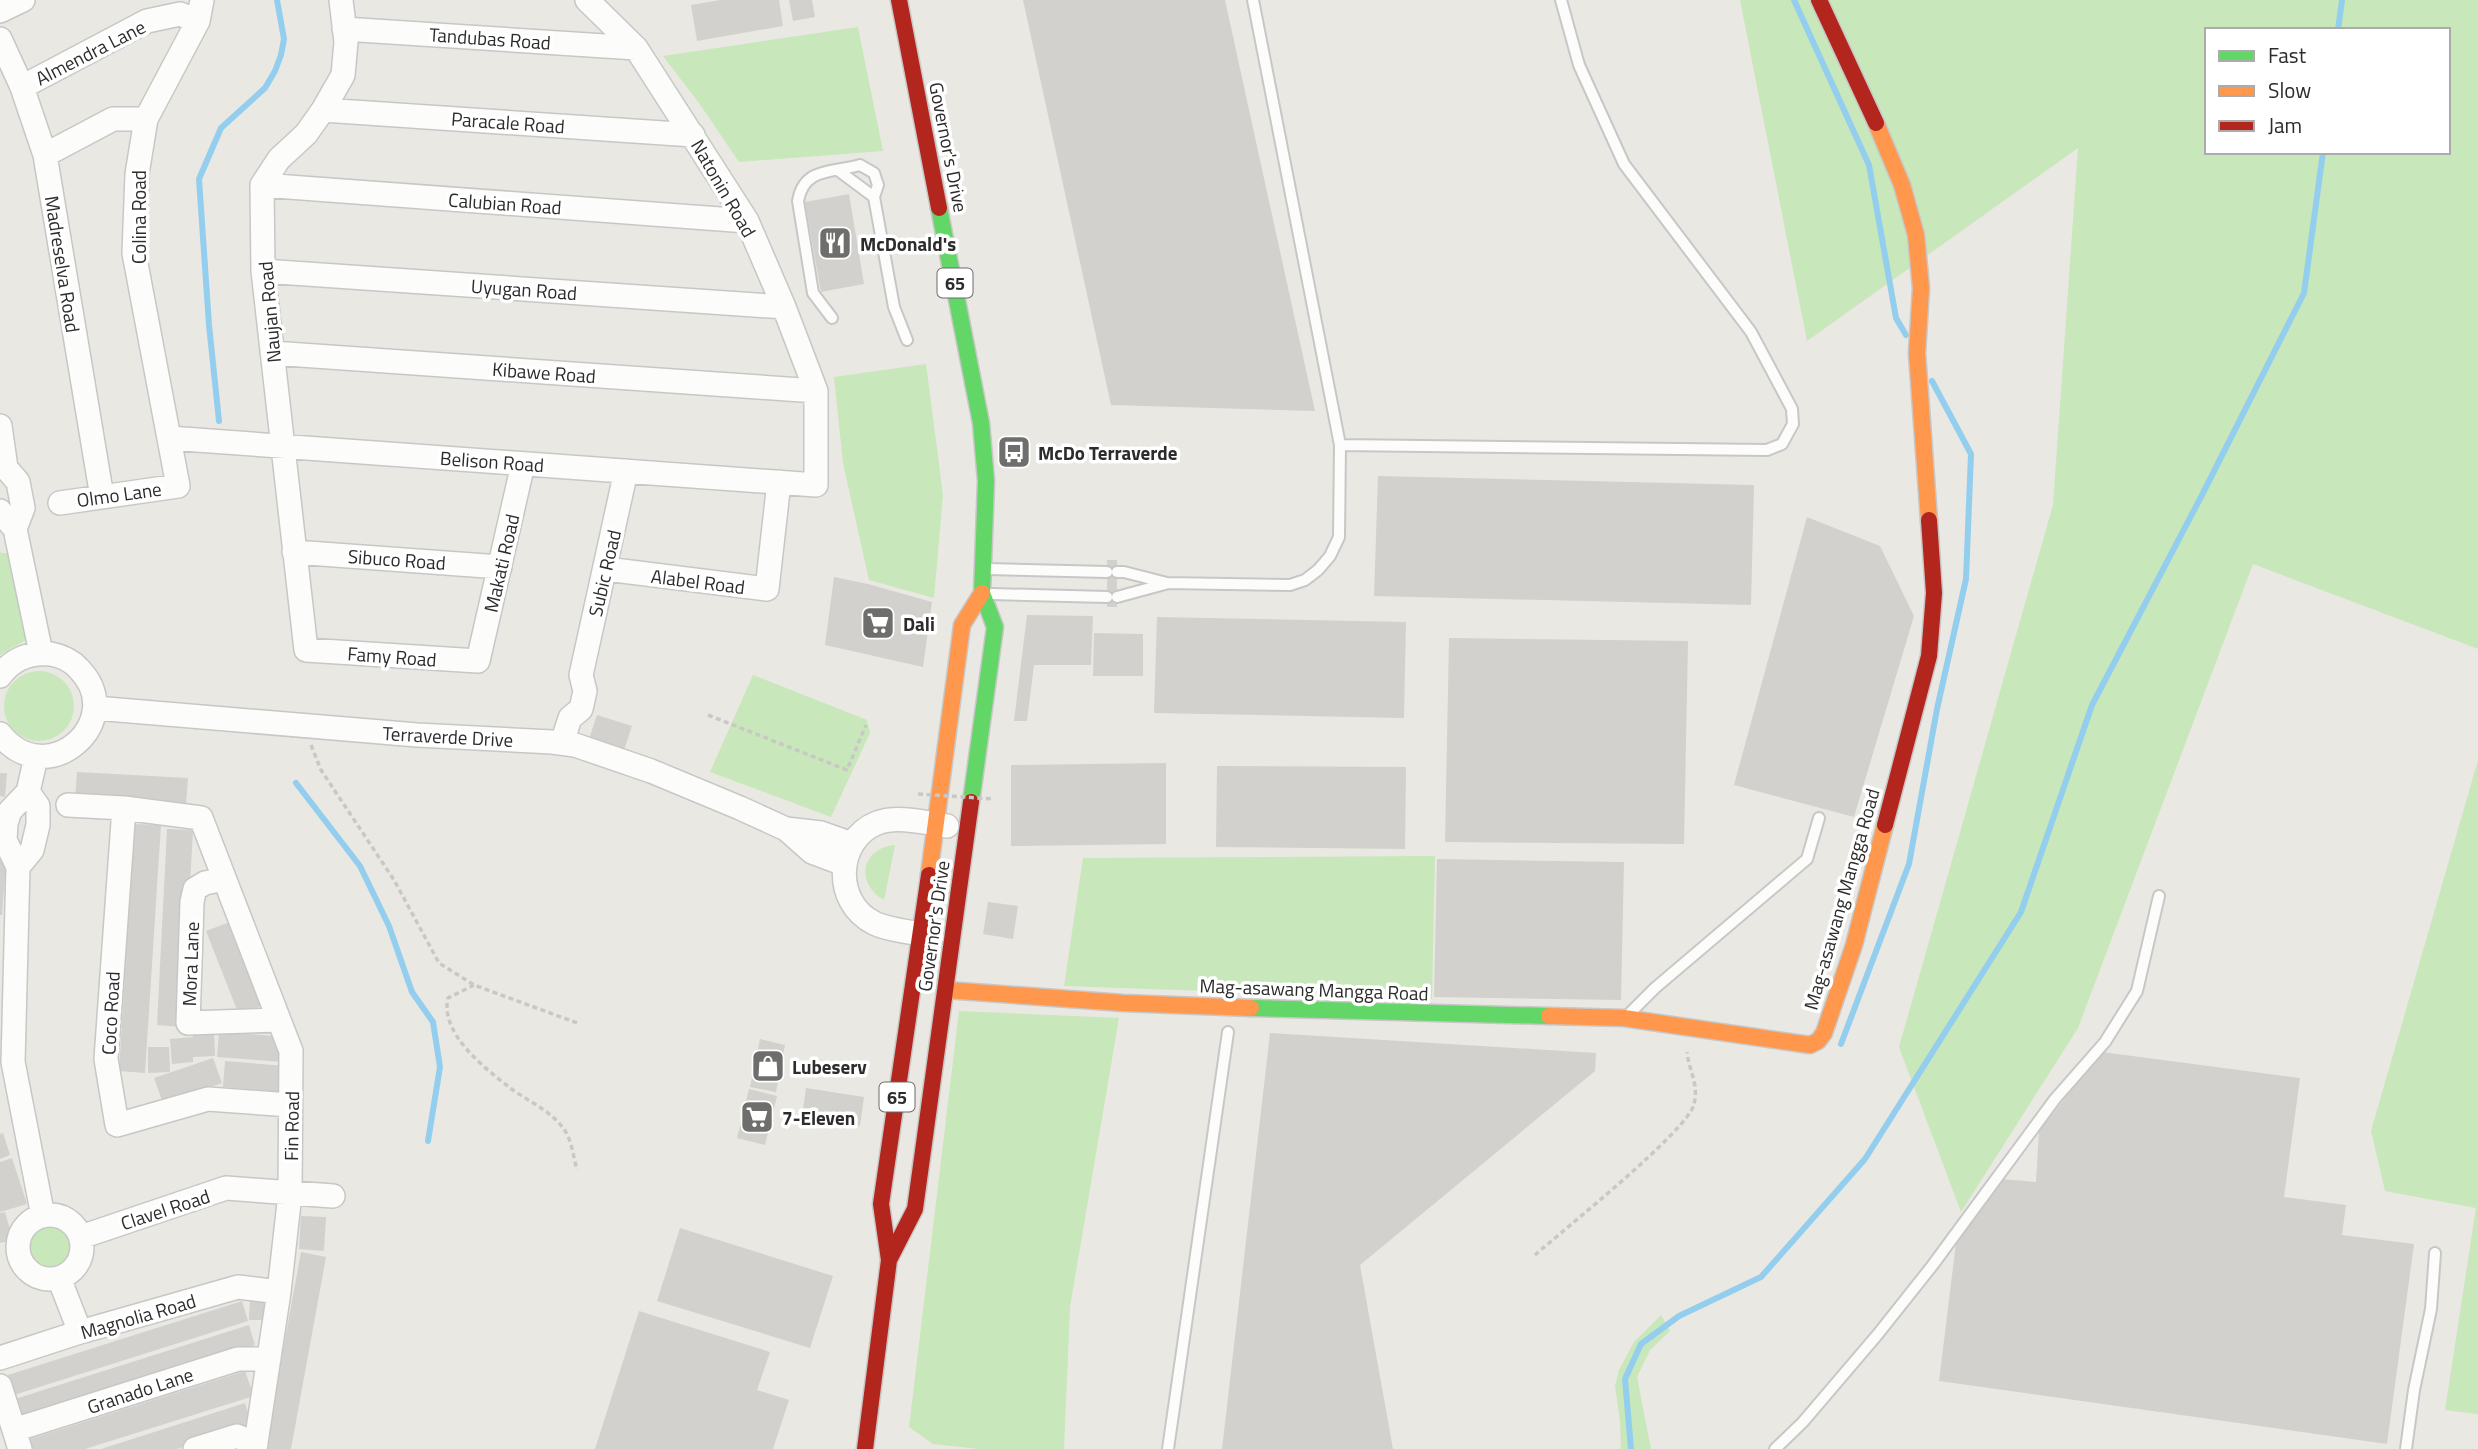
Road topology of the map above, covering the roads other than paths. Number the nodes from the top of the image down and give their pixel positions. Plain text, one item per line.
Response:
1 (23, 0) edge
2 (341, 0) edge
3 (587, 0) edge
4 (899, 0) edge
5 (1253, 0) edge
6 (1562, 0) edge
7 (1819, 0) edge
8 (0, 11) edge
9 (200, 11) edge
10 (344, 29) junction
11 (0, 39) edge
12 (636, 48) junction
13 (22, 87) junction
14 (323, 110) junction
15 (146, 119) junction
16 (693, 135) junction
17 (45, 155) junction
18 (839, 171) junction
19 (262, 185) junction
20 (874, 197) junction
21 (747, 221) junction
22 (263, 271) junction
23 (784, 307) junction
24 (832, 318) dead end
25 (907, 340) dead end
26 (272, 353) junction
27 (816, 391) junction
28 (0, 426) edge
29 (169, 438) junction
30 (1340, 445) junction
31 (284, 446) junction
32 (523, 464) junction
33 (626, 471) junction
34 (3, 475) edge
35 (779, 482) junction
36 (816, 485) joint
37 (178, 486) joint
38 (102, 497) junction
39 (60, 503) dead end
40 (7, 520) edge
41 (295, 552) junction
42 (500, 566) junction
43 (606, 569) junction
44 (984, 569) junction
45 (1167, 583) junction
46 (982, 593) junction
47 (306, 650) joint
48 (41, 653) junction
49 (478, 661) joint
50 (0, 676) edge
51 (95, 708) junction
52 (0, 734) edge
53 (562, 743) junction
54 (36, 757) junction
55 (28, 792) junction
56 (68, 806) dead end
57 (124, 808) junction
58 (1819, 818) dead end
59 (935, 824) junction
60 (968, 828) junction
61 (848, 854) junction
62 (18, 867) junction
63 (224, 879) junction
64 (2159, 896) dead end
65 (921, 934) junction
66 (952, 941) junction
67 (946, 990) junction
68 (1624, 1018) junction
69 (279, 1020) junction
70 (1228, 1032) dead end
71 (290, 1105) junction
72 (290, 1194) junction
73 (334, 1196) dead end
74 (43, 1216) junction
75 (81, 1237) junction
76 (2435, 1253) dead end
77 (889, 1260) junction
78 (10, 1262) edge
79 (59, 1278) junction
80 (279, 1292) junction
81 (80, 1332) junction
82 (0, 1359) edge
83 (269, 1359) junction
84 (0, 1386) edge
85 (17, 1440) edge
86 (255, 1446) edge
87 (195, 1449) edge
88 (865, 1449) edge
89 (1168, 1449) edge
90 (1775, 1449) edge
91 (2406, 1449) edge

1 - 8 street
2 - 10 street
3 - 12 street, Natonin Road
4 - 44 main road, Governor's Drive / 65
5 - 30 lane
6 - 30 lane
7 - 68 main road, Mag-asawang Mangga Road
9 - 13 street, Almendra Lane
9 - 15 street, Colina Road
10 - 12 street, Tandubas Road
10 - 14 street
11 - 13 street, Madreselva Road
12 - 16 street, Natonin Road
13 - 17 street, Madreselva Road
14 - 16 street, Paracale Road
14 - 19 street
15 - 17 street
15 - 29 street, Colina Road
16 - 21 street, Natonin Road
17 - 38 street, Madreselva Road
18 - 20 lane
18 - 20 lane
18 - 24 lane
19 - 21 street, Calubian Road
19 - 22 street, Naujan Road
20 - 25 lane
21 - 23 street, Natonin Road
22 - 23 street, Uyugan Road
22 - 26 street, Naujan Road
23 - 27 street, Natonin Road
26 - 27 street, Kibawe Road
26 - 31 street, Naujan Road
27 - 36 street, Natonin Road
28 - 34 street
29 - 31 street, Belison Road
29 - 37 street, Colina Road
30 - 45 lane
31 - 32 street, Belison Road
31 - 41 street, Naujan Road
32 - 33 street, Belison Road
32 - 42 street, Makati Road
33 - 35 street, Belison Road
33 - 43 street, Subic Road
34 - 40 street
35 - 36 street, Belison Road
35 - 43 street, Alabel Road
37 - 38 street, Olmo Lane
38 - 39 street, Olmo Lane
40 - 48 street
41 - 42 street, Sibuco Road
41 - 47 street, Naujan Road
42 - 49 street, Makati Road
43 - 53 street, Subic Road
44 - 45 lane
44 - 46 main road, Governor's Drive / 65
45 - 46 lane
46 - 59 main road, Governor's Drive / 65
46 - 60 main road, Governor's Drive / 65
47 - 49 street, Famy Road
48 - 50 street
48 - 51 street
51 - 53 street, Terraverde Drive
51 - 54 street
52 - 54 street
53 - 61 street, Terraverde Drive
54 - 55 street
55 - 62 street
55 - 62 street
56 - 57 street
57 - 63 street, Fin Road
57 - 71 street, Coco Road
58 - 68 lane
59 - 60 street
59 - 61 street
59 - 65 main road, Governor's Drive / 65
60 - 66 main road, Governor's Drive / 65
61 - 65 street
62 - 74 street
63 - 69 street, Fin Road
63 - 69 street, Mora Lane
64 - 90 lane
65 - 66 street
65 - 77 main road, Governor's Drive / 65
66 - 67 main road, Governor's Drive / 65
67 - 68 main road, Mag-asawang Mangga Road
67 - 77 main road, Governor's Drive / 65
69 - 71 street, Fin Road
70 - 89 lane
71 - 72 street, Fin Road
72 - 73 street, Clavel Road
72 - 75 street, Clavel Road
72 - 80 street, Fin Road
74 - 75 street
74 - 78 street
75 - 79 street
76 - 91 lane
77 - 88 main road, Governor's Drive / 65
78 - 79 street
79 - 81 street
80 - 81 street, Magnolia Road
80 - 83 street, Fin Road
81 - 82 street, Magnolia Road
83 - 85 street, Granado Lane
83 - 86 street, Fin Road
84 - 85 street
86 - 87 street

